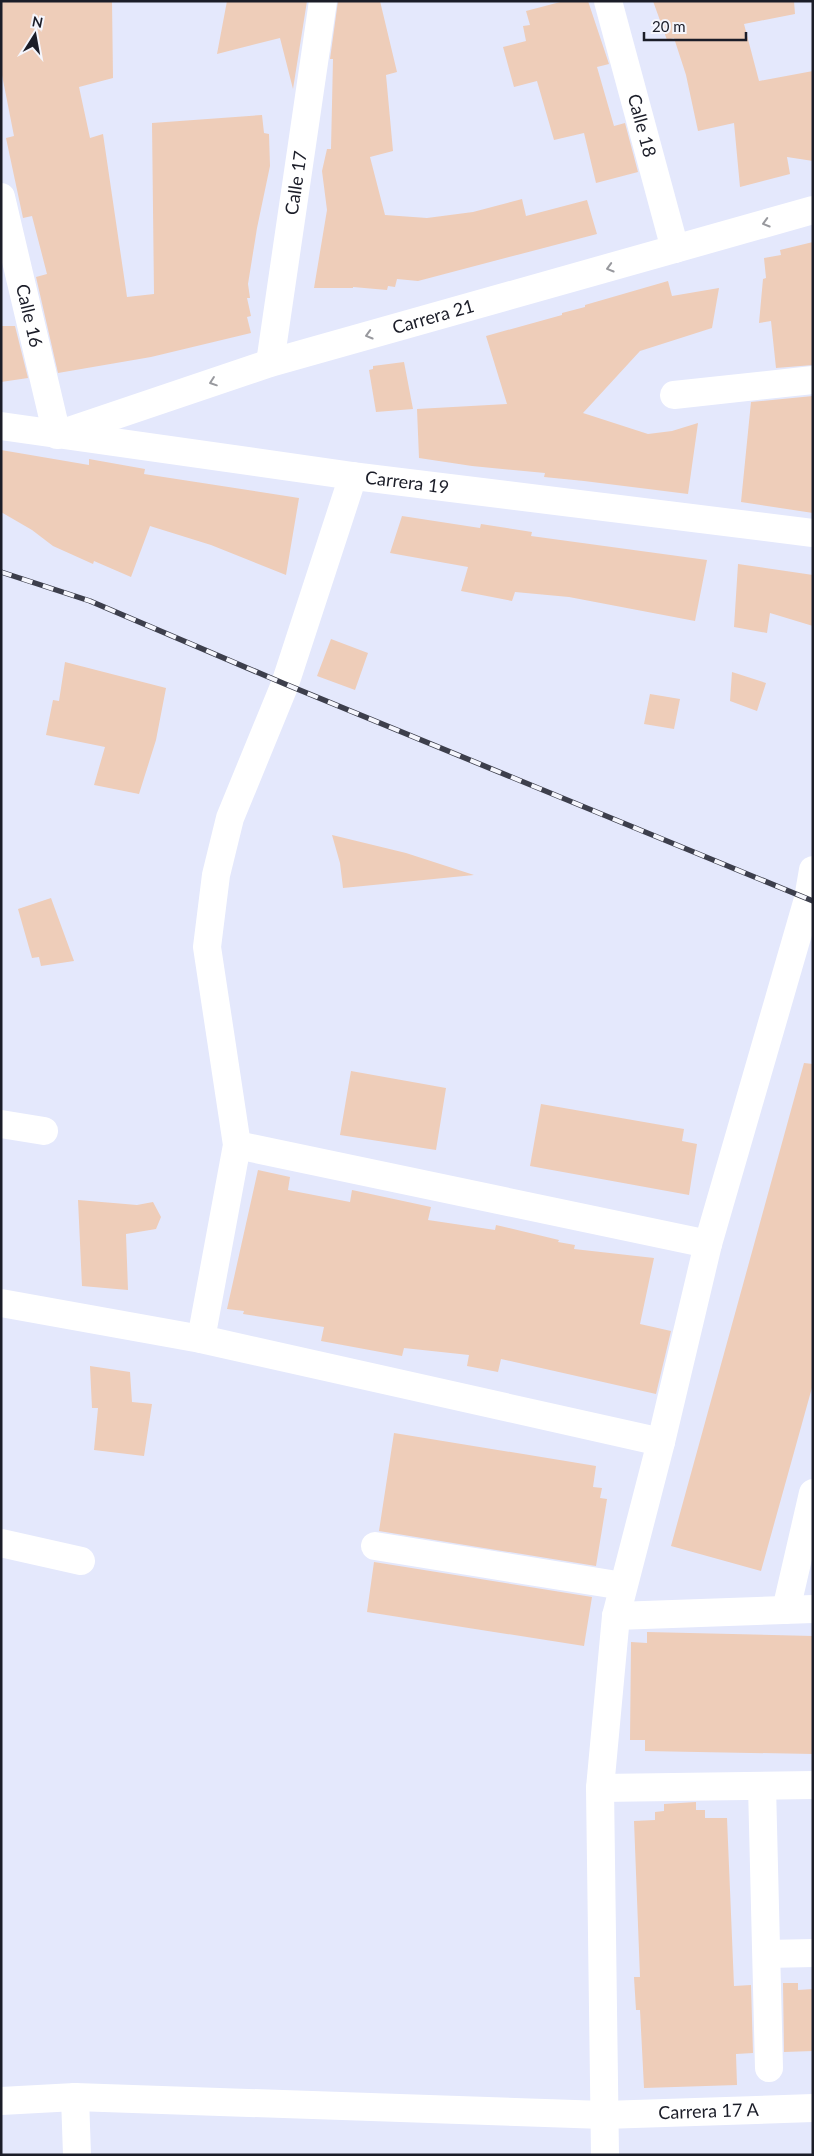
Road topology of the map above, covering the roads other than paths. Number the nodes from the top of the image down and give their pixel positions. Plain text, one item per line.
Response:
1 (323, 1) edge
2 (608, 1) edge
3 (1, 197) edge
4 (813, 210) edge
5 (675, 249) junction
6 (270, 363) junction
7 (813, 380) edge
8 (674, 395) dead end
9 (1, 426) edge
10 (57, 435) junction
11 (353, 476) junction
12 (813, 533) edge
13 (813, 870) edge
14 (1, 1124) edge
15 (44, 1131) dead end
16 (237, 1145) junction
17 (708, 1244) junction
18 (1, 1303) edge
19 (201, 1339) junction
20 (661, 1442) junction
21 (813, 1493) edge
22 (1, 1543) edge
23 (375, 1546) dead end
24 (82, 1561) dead end
25 (623, 1586) junction
26 (800, 1610) edge
27 (616, 1616) junction
28 (813, 1785) edge
29 (762, 1786) junction
30 (600, 1788) junction
31 (813, 1953) edge
32 (767, 1954) junction
33 (769, 2068) dead end
34 (75, 2097) junction
35 (1, 2101) edge
36 (813, 2108) edge
37 (604, 2115) junction
38 (77, 2155) edge
39 (605, 2155) edge

1 - 6 street, Calle 17
2 - 5 street, Calle 18
3 - 10 street, Calle 16
4 -> 5 street, Carrera 21
5 -> 6 street, Carrera 21
6 -> 10 street, Carrera 21
7 - 8 street
9 - 10 street, Carrera 19
10 - 11 street, Carrera 19
11 - 12 street, Carrera 19
11 - 16 street
13 - 17 street
14 - 15 street
16 - 17 street
16 - 19 street
17 - 20 street
18 - 19 street
19 - 20 street
20 - 25 street
21 - 26 street
22 - 24 street
23 - 25 street
25 - 27 street
26 - 27 street
27 - 30 street
28 - 29 street
29 - 30 street
29 - 32 street
30 - 37 street
31 - 32 street
32 - 33 street
34 - 35 street, Carrera 17 A
34 - 37 street, Carrera 17 A
34 - 38 street
36 - 37 street, Carrera 17 A
37 - 39 street

